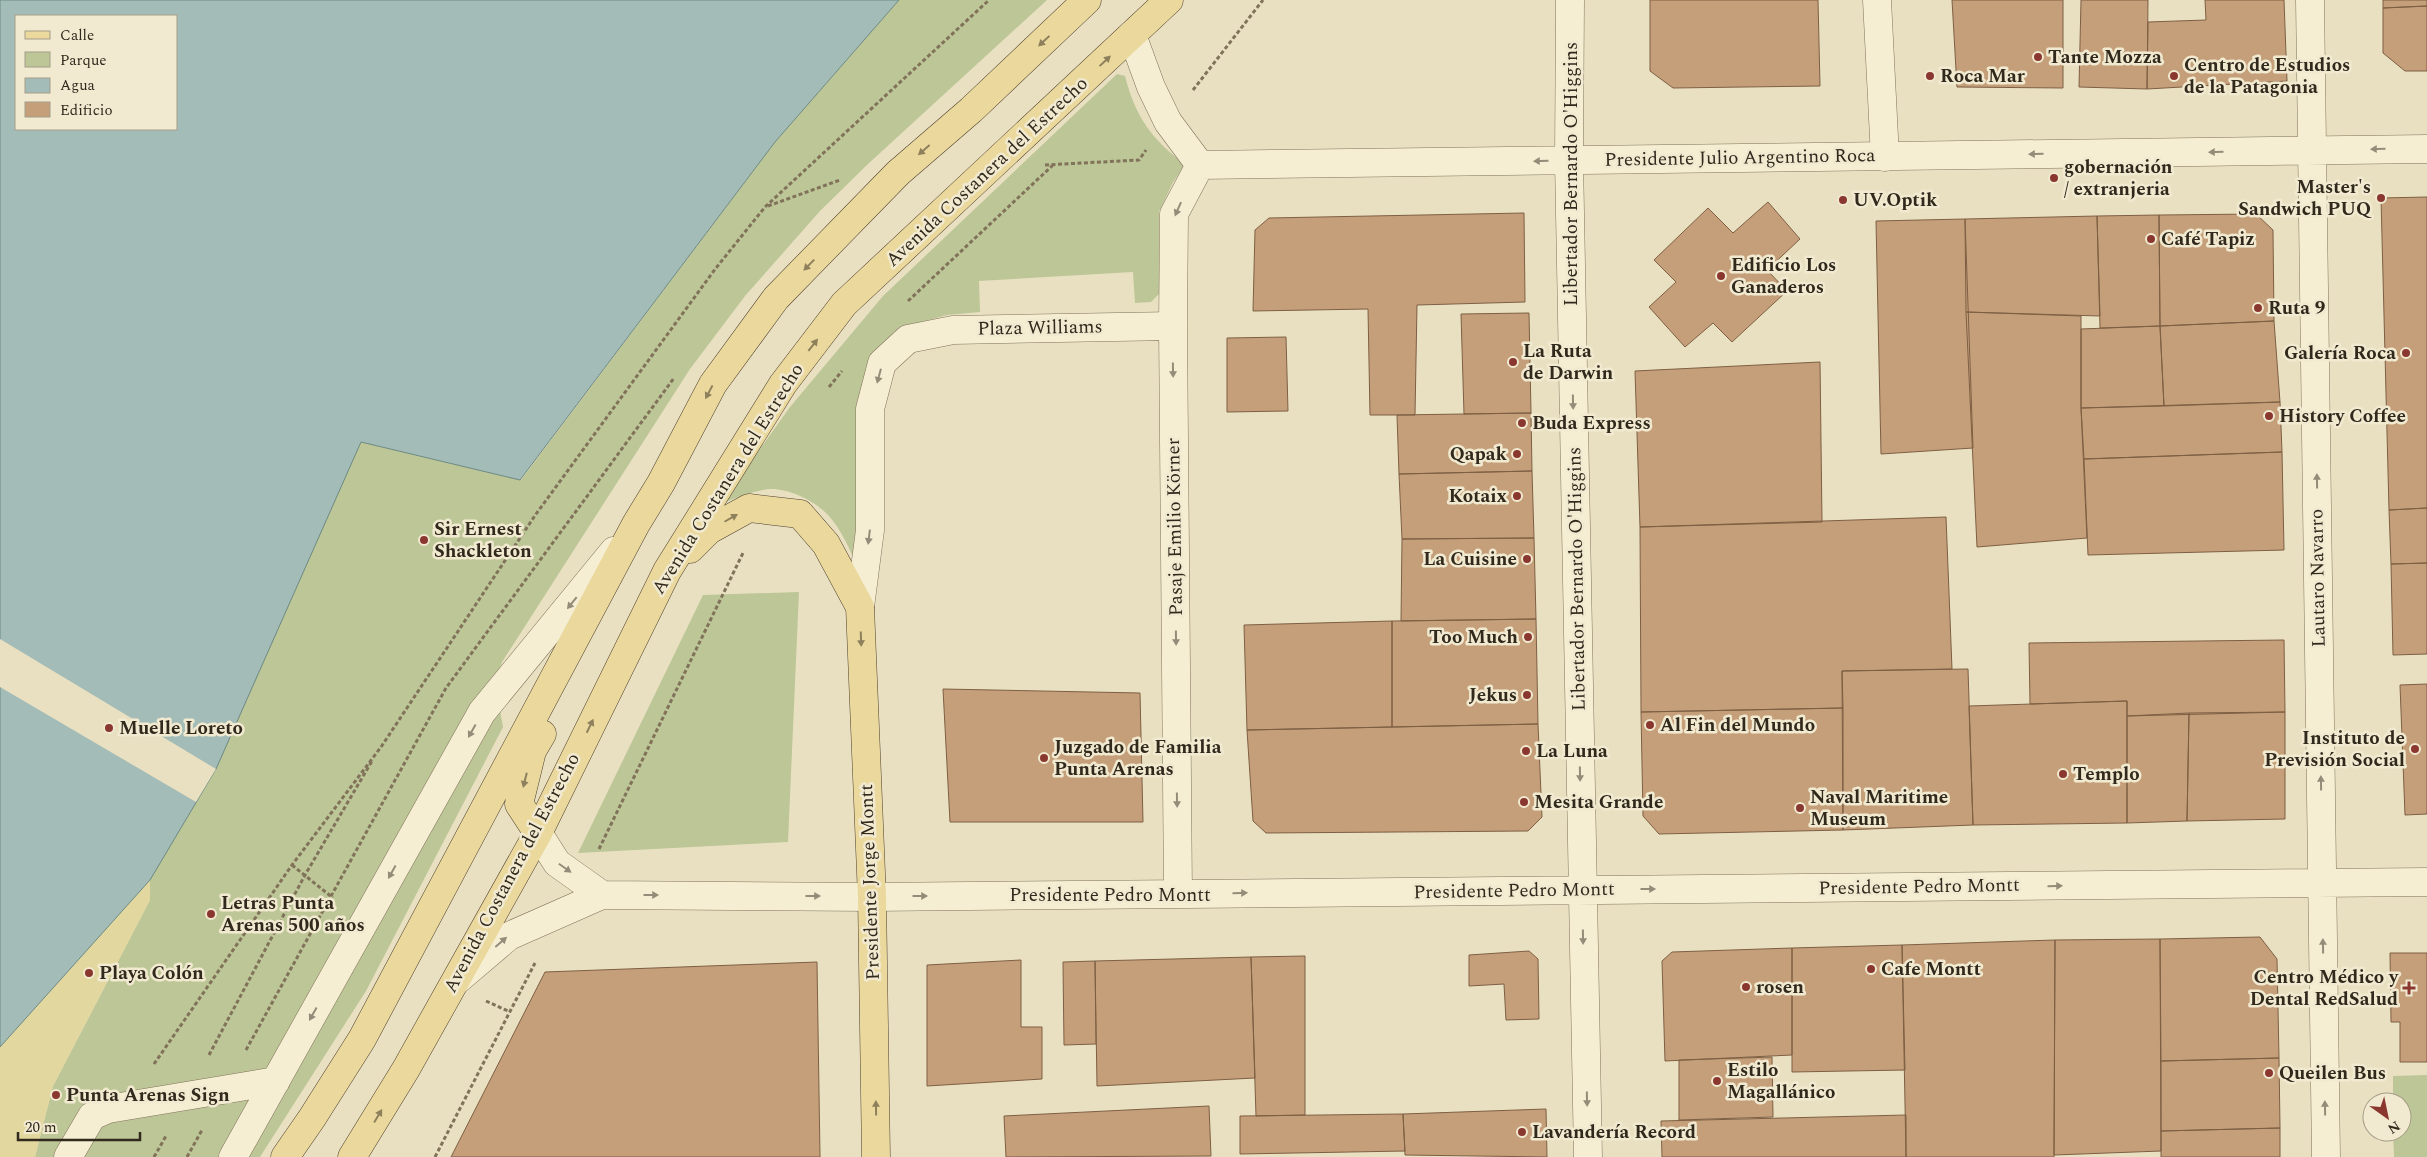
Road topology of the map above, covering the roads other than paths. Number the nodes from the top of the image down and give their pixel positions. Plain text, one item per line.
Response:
1 (1087, 0) edge
2 (1170, 0) edge
3 (1570, 0) edge
4 (1878, 0) edge
5 (2310, 0) edge
6 (1132, 35) junction
7 (2427, 149) edge
8 (2312, 150) junction
9 (1884, 157) junction
10 (1569, 160) junction
11 (1200, 165) junction
12 (1173, 326) junction
13 (908, 339) joint
14 (661, 483) junction
15 (636, 524) junction
16 (667, 571) junction
17 (860, 607) junction
18 (538, 833) junction
19 (2427, 882) edge
20 (2322, 883) junction
21 (592, 887) junction
22 (1582, 890) junction
23 (1178, 894) junction
24 (872, 896) junction
25 (451, 985) junction
26 (276, 1081) junction
27 (355, 1155) edge
28 (68, 1157) edge
29 (233, 1157) edge
30 (285, 1157) edge
31 (876, 1157) edge
32 (1588, 1157) edge
33 (2326, 1157) edge

1 -> 14 main road
2 - 6 main road, Avenida Costanera del Estrecho
3 - 10 street, Libertador Bernardo O'Higgins
4 - 9 street
5 - 8 street, Lautaro Navarro
6 - 11 street
16 -> 6 main road, Avenida Costanera del Estrecho
7 -> 8 street, Presidente Julio Argentino Roca
8 -> 9 street, Presidente Julio Argentino Roca
20 -> 8 street, Lautaro Navarro
9 - 10 street, Presidente Julio Argentino Roca
10 -> 11 street, Presidente Julio Argentino Roca
10 -> 22 street, Libertador Bernardo O'Higgins
11 -> 12 street, Pasaje Emilio Körner
12 - 13 street, Plaza Williams
12 -> 23 street, Pasaje Emilio Körner
13 -> 17 street, Presidente Jorge Montt
14 - 15 main road
14 -> 18 main road
15 -> 26 street
15 - 30 main road
16 -> 17 main road, Presidente Jorge Montt
18 -> 16 main road, Avenida Costanera del Estrecho
17 -> 24 main road, Presidente Jorge Montt
18 -> 21 street
18 - 25 main road, Avenida Costanera del Estrecho
19 - 20 street, Presidente Pedro Montt
22 -> 20 street, Presidente Pedro Montt
33 -> 20 street, Lautaro Navarro
21 -> 24 street, Presidente Pedro Montt
25 -> 21 street, Presidente Pedro Montt
23 -> 22 street, Presidente Pedro Montt
22 -> 32 street, Libertador Bernardo O'Higgins
24 -> 23 street, Presidente Pedro Montt
31 -> 24 main road, Presidente Jorge Montt
27 -> 25 main road, Avenida Costanera del Estrecho
26 - 28 street
26 - 29 street

